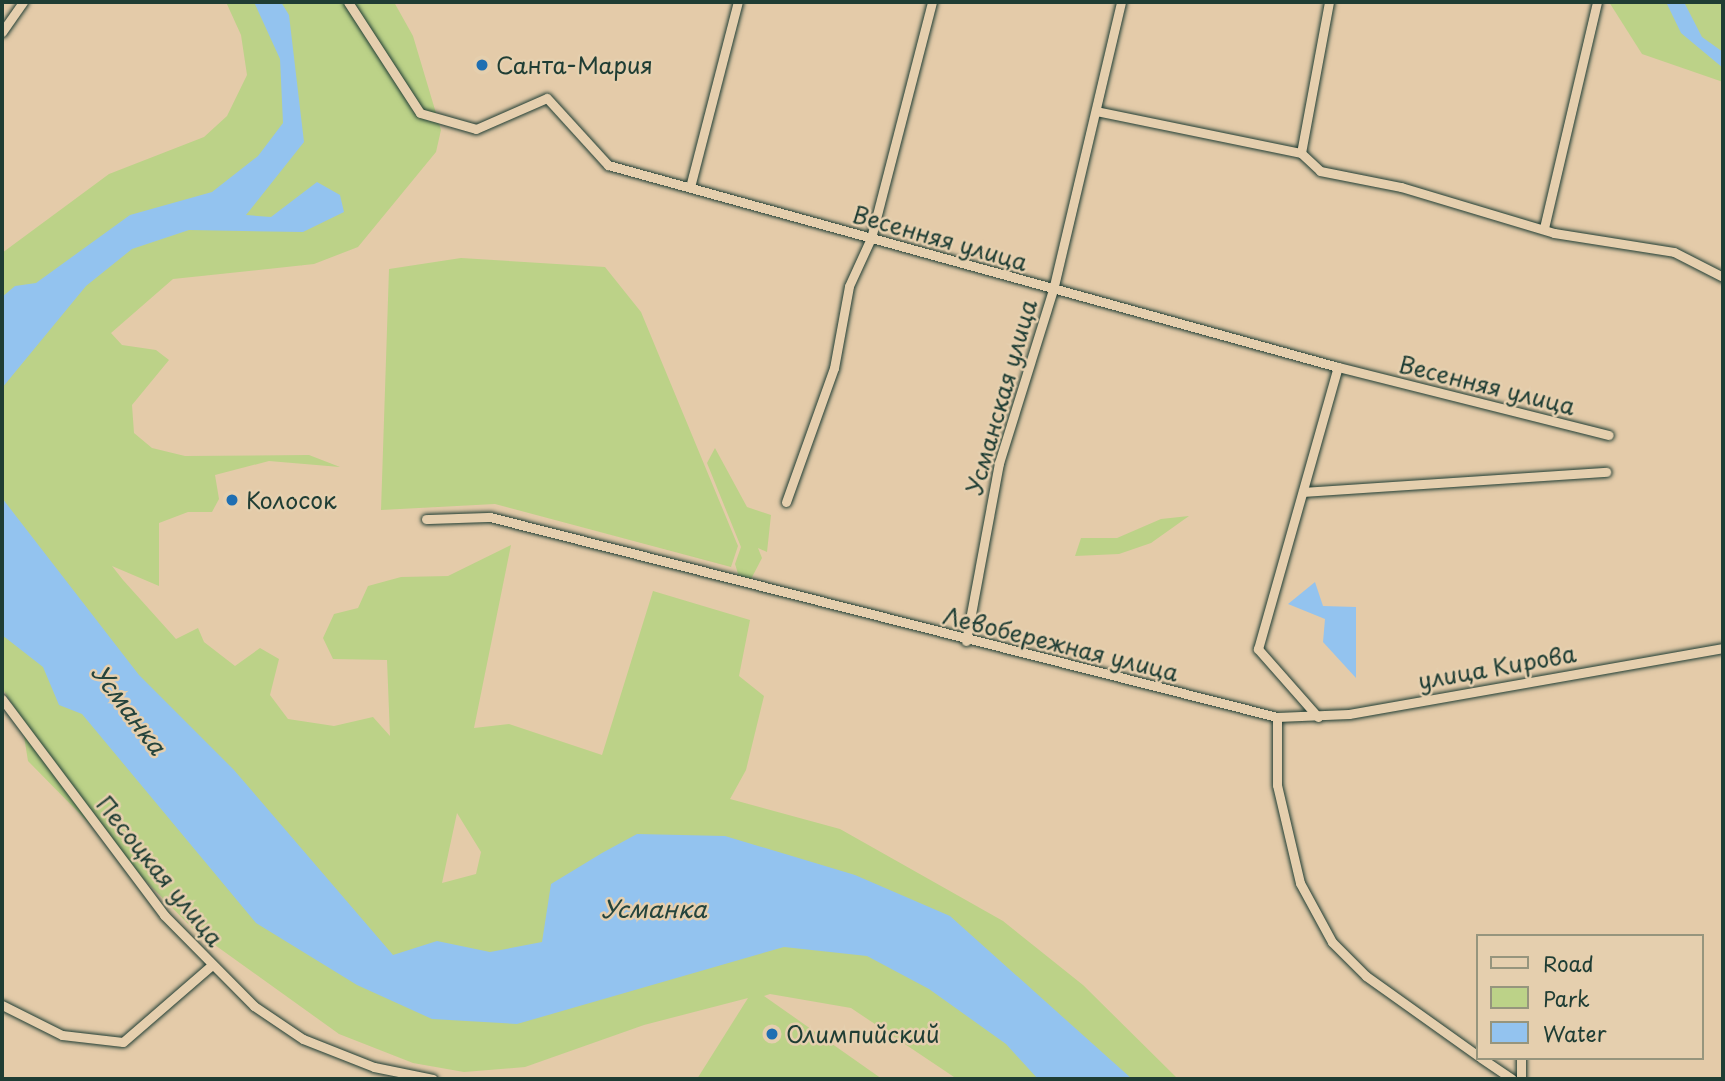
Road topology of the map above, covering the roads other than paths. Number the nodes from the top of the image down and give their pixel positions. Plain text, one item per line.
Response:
1 (23, 2) edge
2 (348, 2) edge
3 (738, 2) edge
4 (932, 2) edge
5 (1121, 2) edge
6 (1329, 2) edge
7 (1597, 2) edge
8 (2, 32) edge
9 (1097, 111) junction
10 (1301, 153) junction
11 (690, 187) junction
12 (1544, 228) junction
13 (870, 238) junction
14 (1723, 277) edge
15 (1052, 290) junction
16 (1338, 368) junction
17 (1609, 435) dead end
18 (1606, 472) dead end
19 (1303, 492) junction
20 (786, 502) dead end
21 (426, 519) dead end
22 (967, 641) junction
23 (1723, 648) edge
24 (2, 699) edge
25 (1277, 717) junction
26 (1318, 717) junction
27 (212, 965) junction
28 (2, 1006) edge
29 (1476, 1054) edge
30 (1484, 1060) edge
31 (1521, 1060) edge
32 (433, 1079) edge
33 (1512, 1079) edge
34 (1521, 1079) edge

1 - 8 street
2 - 11 street, Весенняя улица
3 - 11 street
4 - 13 street
5 - 9 street, Усманская улица
6 - 10 street
7 - 12 street
9 - 10 street
9 - 15 street, Усманская улица
10 - 12 street
11 - 13 street, Весенняя улица
12 - 14 street
13 - 15 street, Весенняя улица
13 - 20 street
15 - 16 street, Весенняя улица
15 - 22 street, Усманская улица
16 - 17 street, Весенняя улица
16 - 19 street
18 - 19 street
19 - 26 street
21 - 22 street, Левобережная улица
22 - 25 street, Левобережная улица
23 - 26 street, улица Кирова
24 - 27 street, Песоцкая улица
25 - 26 street, улица Кирова
25 - 29 street
27 - 28 street
27 - 32 street, Песоцкая улица
30 - 33 street
31 - 34 street

